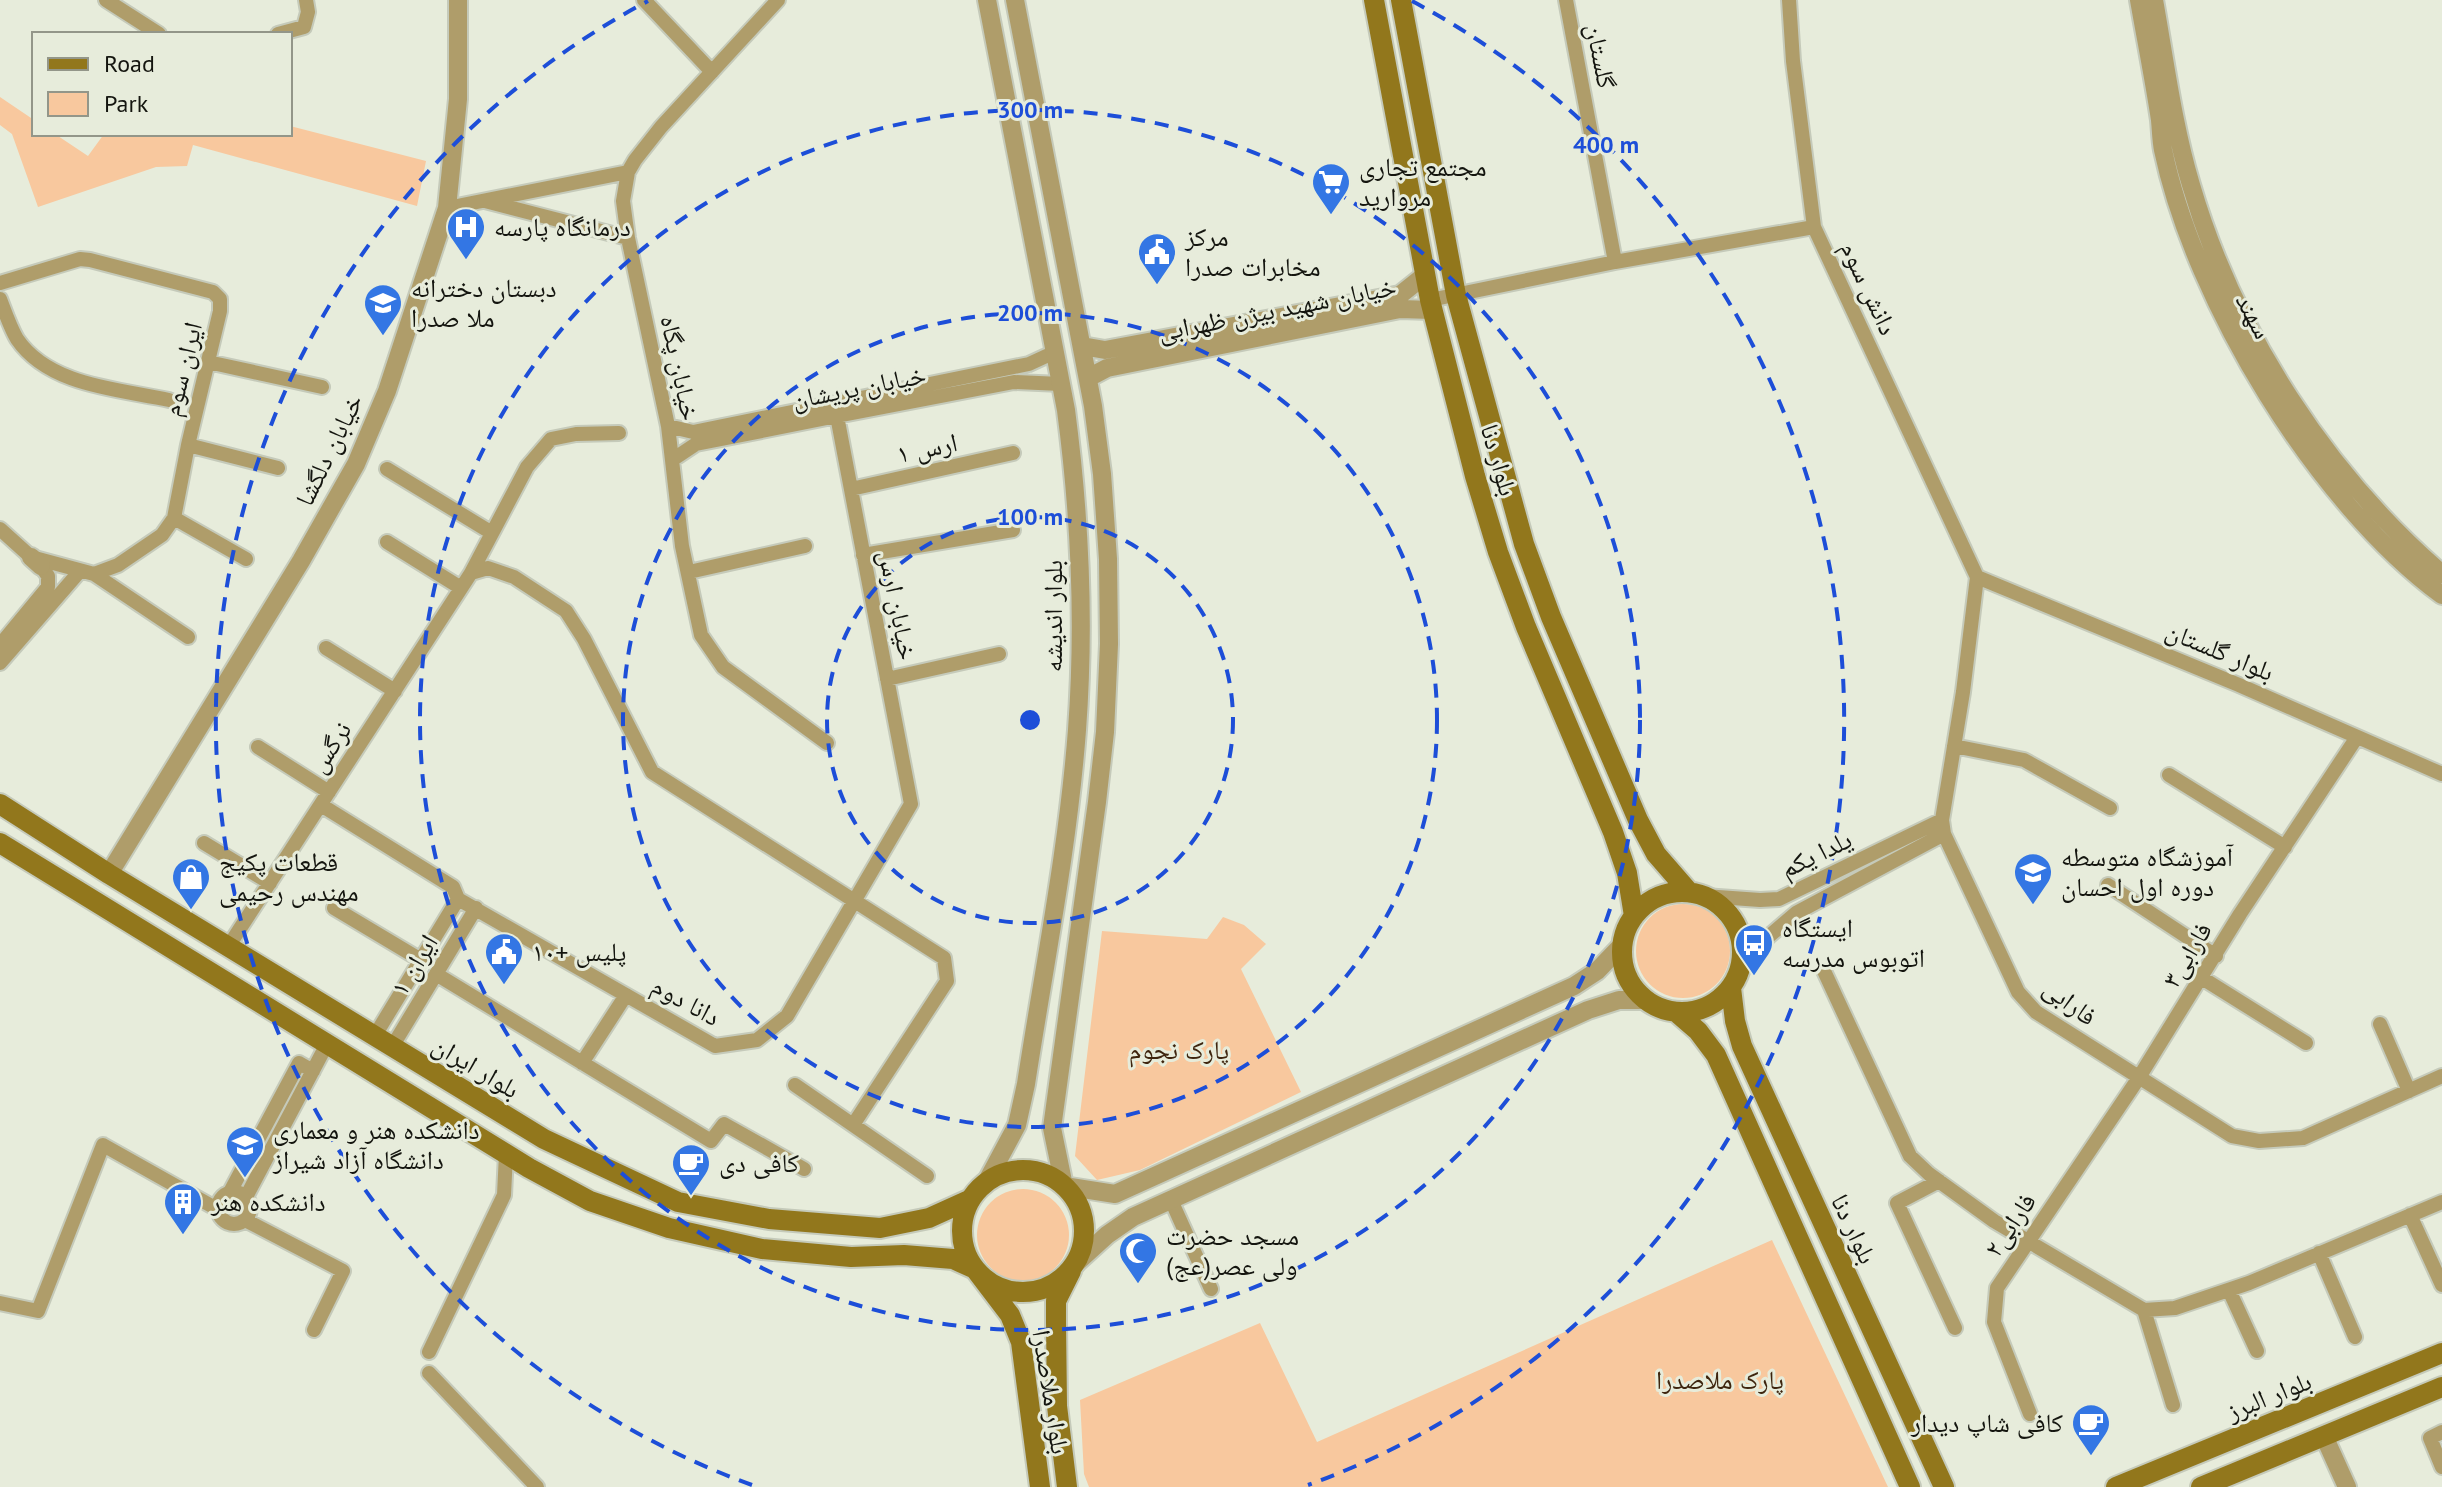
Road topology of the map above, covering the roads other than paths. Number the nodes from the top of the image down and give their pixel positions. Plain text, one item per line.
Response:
1 (306, 0) edge
2 (458, 0) edge
3 (644, 0) edge
4 (778, 0) edge
5 (987, 0) edge
6 (1015, 0) edge
7 (1374, 0) edge
8 (1401, 0) edge
9 (1566, 0) edge
10 (1789, 0) edge
11 (2139, 0) edge
12 (2154, 0) edge
13 (112, 2) edge
14 (156, 32) edge
15 (285, 32) edge
16 (712, 72) junction
17 (628, 172) junction
18 (481, 200) junction
19 (447, 208) junction
20 (1814, 227) junction
21 (628, 238) junction
22 (1615, 262) junction
23 (1425, 275) junction
24 (0, 283) edge
25 (1456, 295) junction
26 (0, 299) edge
27 (1431, 305) junction
28 (1082, 346) junction
29 (1055, 352) junction
30 (208, 362) junction
31 (1088, 378) junction
32 (1061, 384) junction
33 (322, 387) dead end
34 (169, 400) dead end
35 (837, 416) junction
36 (668, 426) junction
37 (619, 433) dead end
38 (188, 445) junction
39 (1013, 453) dead end
40 (672, 460) junction
41 (278, 468) dead end
42 (387, 469) dead end
43 (851, 489) junction
44 (174, 518) junction
45 (0, 529) edge
46 (1013, 530) dead end
47 (492, 533) junction
48 (387, 542) dead end
49 (805, 546) dead end
50 (863, 555) junction
51 (246, 559) dead end
52 (36, 562) junction
53 (87, 572) junction
54 (689, 572) junction
55 (471, 573) junction
56 (2442, 574) edge
57 (1977, 577) junction
58 (461, 588) junction
59 (2442, 595) edge
60 (188, 637) dead end
61 (0, 645) edge
62 (326, 648) dead end
63 (999, 654) dead end
64 (0, 663) edge
65 (887, 679) junction
66 (395, 691) junction
67 (2357, 737) junction
68 (827, 743) dead end
69 (1954, 746) junction
70 (258, 747) dead end
71 (2442, 774) edge
72 (2169, 775) dead end
73 (325, 798) junction
74 (0, 804) edge
75 (911, 804) joint
76 (2110, 808) dead end
77 (1943, 827) junction
78 (0, 843) edge
79 (204, 843) dead end
80 (2285, 847) junction
81 (109, 874) junction
82 (270, 883) junction
83 (2108, 885) dead end
84 (1697, 894) junction
85 (458, 899) junction
86 (854, 901) junction
87 (334, 908) dead end
88 (476, 908) junction
89 (1634, 916) junction
90 (1622, 945) junction
91 (228, 947) junction
92 (2216, 956) junction
93 (421, 960) junction
94 (1824, 971) dead end
95 (436, 974) junction
96 (2202, 978) junction
97 (1735, 981) junction
98 (626, 995) junction
99 (1647, 1000) junction
100 (1676, 1012) junction
101 (2380, 1024) dead end
102 (383, 1042) junction
103 (2306, 1043) dead end
104 (327, 1044) junction
105 (582, 1063) junction
106 (313, 1071) junction
107 (2442, 1076) edge
108 (2138, 1079) junction
109 (795, 1085) dead end
110 (2409, 1091) junction
111 (853, 1125) junction
112 (506, 1154) junction
113 (804, 1169) dead end
114 (927, 1176) dead end
115 (987, 1181) junction
116 (1939, 1181) junction
117 (1064, 1186) junction
118 (230, 1192) junction
119 (246, 1197) junction
120 (971, 1199) junction
121 (1171, 1200) junction
122 (2442, 1202) edge
123 (217, 1209) junction
124 (2410, 1215) junction
125 (769, 1219) junction
126 (245, 1220) junction
127 (2028, 1241) junction
128 (762, 1249) junction
129 (2319, 1253) junction
130 (1073, 1266) junction
131 (975, 1269) junction
132 (2442, 1285) edge
133 (1211, 1289) dead end
134 (2229, 1290) junction
135 (0, 1303) edge
136 (2144, 1310) junction
137 (1955, 1328) dead end
138 (314, 1330) dead end
139 (2355, 1337) dead end
140 (2257, 1351) dead end
141 (429, 1352) dead end
142 (2442, 1353) edge
143 (429, 1373) dead end
144 (2442, 1387) edge
145 (2173, 1405) dead end
146 (2030, 1414) dead end
147 (2436, 1435) edge
148 (2324, 1436) junction
149 (2442, 1467) edge
150 (537, 1487) edge
151 (1040, 1487) edge
152 (1067, 1487) edge
153 (1910, 1487) edge
154 (1944, 1487) edge
155 (2116, 1487) edge
156 (2201, 1487) edge
157 (2347, 1487) edge

1 - 15 street
2 - 19 street, خیابان دلگشا
3 - 16 street
4 - 16 street
5 - 29 street, بلوار اندیشه
6 - 28 street, بلوار اندیشه
7 - 23 main road, بلوار دنا
8 - 25 main road, بلوار دنا
9 - 22 street, گلستان
10 - 20 street, دانش سوم
11 - 59 street, سهند
12 - 56 street, سهند
13 - 14 street
16 - 17 street
17 - 18 street
17 - 21 street, خیابان پگاه
18 - 19 street
18 - 21 street
19 - 81 street, خیابان دلگشا
20 - 22 street
20 - 57 street, دانش سوم
21 - 36 street, خیابان پگاه
22 - 25 street
23 - 27 main road, بلوار دنا
23 - 28 street, خیابان شهید بیژن ظهرابی
24 - 30 street, ایران سوم
25 - 27 street
25 - 84 main road, بلوار دنا
26 - 34 street
27 - 31 street, خیابان شهید بیژن ظهرابی
27 - 89 main road, بلوار دنا
28 - 31 street, بلوار اندیشه
29 - 32 street, بلوار اندیشه
29 - 36 street, خیابان پریشان
30 - 33 street
30 - 38 street, ایران سوم
31 - 117 street, بلوار اندیشه
32 - 35 street, خیابان پریشان
32 - 115 street, بلوار اندیشه
35 - 40 street, خیابان پریشان
35 - 43 street, خیابان ارس
36 - 40 street, خیابان پگاه
37 - 47 street, نرگس
38 - 41 street
38 - 44 street, ایران سوم
39 - 43 street, ارس ۱
40 - 54 street, خیابان پگاه
42 - 47 street
43 - 50 street, خیابان ارس
44 - 51 street
44 - 53 street
45 - 52 street
46 - 50 street
47 - 55 street, نرگس
48 - 58 street
49 - 54 street
50 - 65 street, خیابان ارس
52 - 53 street
52 - 61 street
53 - 60 street
53 - 64 street
54 - 68 street, خیابان پگاه
55 - 58 street, نرگس
55 - 86 street
57 - 67 street, بلوار گلستان
57 - 69 street
58 - 66 street, نرگس
62 - 66 street
63 - 65 street
65 - 75 street, خیابان ارس
66 - 73 street, نرگس
67 - 71 street, بلوار گلستان
67 - 80 street, فارابی۳
69 - 76 street
69 - 77 street
70 - 73 street, دانا دوم
72 - 80 street
73 - 82 street, نرگس
73 - 85 street, دانا دوم
74 - 81 main road, بلوار ایران
75 - 86 street, دانا دوم
77 - 84 street, یلدا یکم
77 - 97 street, یلدا یکم
77 - 108 street, فارابی
78 - 104 main road
79 - 82 street
80 - 92 street, فارابی۳
81 - 91 main road, بلوار ایران
82 - 91 street, نرگس
83 - 92 street
84 - 89 main road
84 - 97 main road
85 - 88 street, دانا دوم
85 - 93 street, ایران ۱
86 - 98 street, دانا دوم
86 - 111 street
87 - 93 street
88 - 95 street, ایران ۱
88 - 98 street, دانا دوم
89 - 90 main road
90 - 99 main road
90 - 117 street
91 - 102 main road, بلوار ایران
92 - 96 street, فارابی۳
93 - 102 street, ایران ۱
94 - 116 street
95 - 102 street, ایران ۱
95 - 105 street
96 - 103 street
96 - 108 street, فارابی۳
97 - 100 main road
97 - 154 main road, بلوار دنا
98 - 105 street
99 - 100 main road
99 - 121 street
100 - 153 main road, بلوار دنا
101 - 110 street
102 - 125 main road, بلوار ایران
104 - 106 street
104 - 112 main road
105 - 113 street
106 - 118 street
106 - 119 street
107 - 110 street, فارابی
108 - 110 street, فارابی
108 - 127 street, فارابی۲
109 - 111 street
111 - 114 street
112 - 128 main road
112 - 141 street
115 - 117 main road
115 - 120 main road
116 - 127 street
116 - 137 street
117 - 130 main road
118 - 119 street
118 - 123 street
119 - 126 street
120 - 125 main road, بلوار ایران
120 - 131 main road
121 - 130 street
121 - 133 street
122 - 124 street
123 - 126 street
123 - 135 street
124 - 129 street
124 - 132 street
125 - 128 main road
126 - 138 street
127 - 136 street
127 - 146 street, فارابی۲
128 - 131 main road
129 - 134 street
129 - 139 street
130 - 131 main road
130 - 152 main road, بلوار ملاصدرا
131 - 151 main road, بلوار ملاصدرا
134 - 136 street
134 - 140 street
136 - 145 street
142 - 155 main road, بلوار البرز
143 - 150 street
144 - 148 main road
147 - 149 street
148 - 156 main road
148 - 157 street

